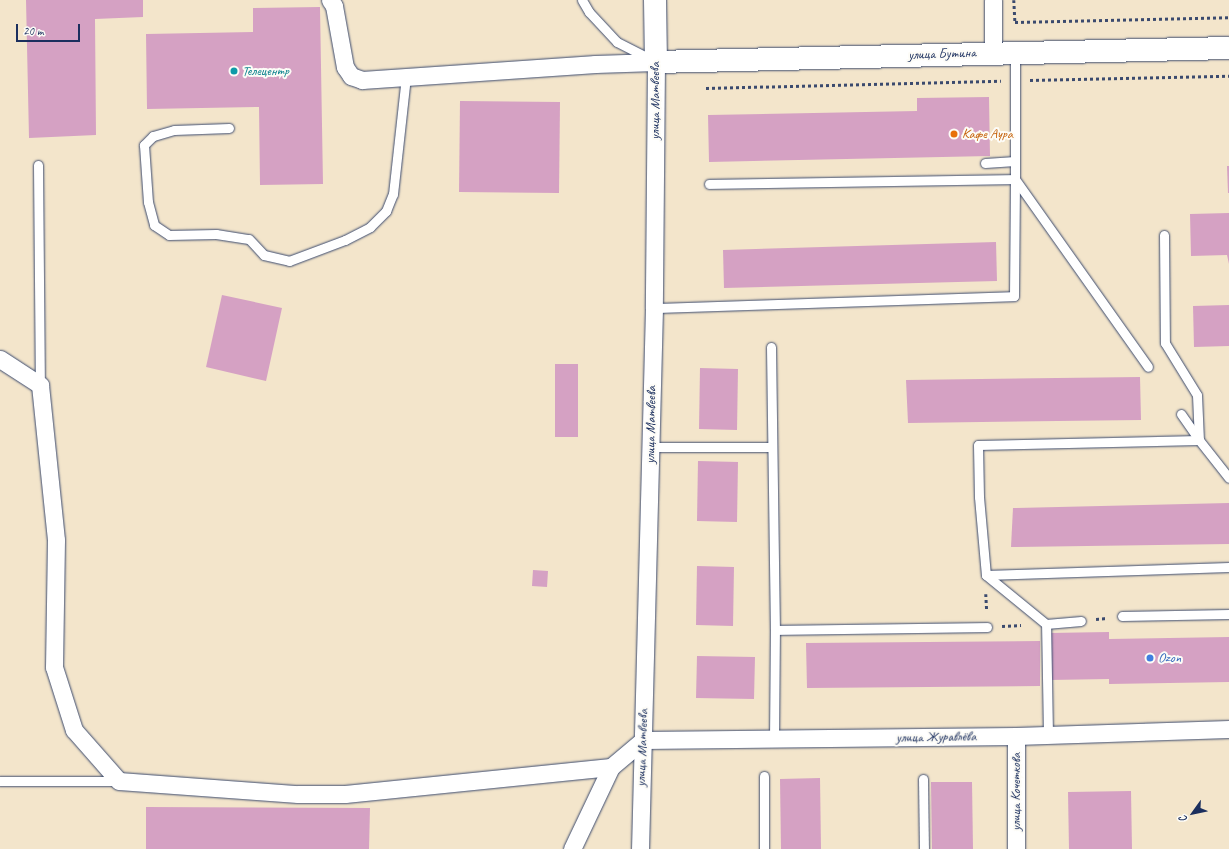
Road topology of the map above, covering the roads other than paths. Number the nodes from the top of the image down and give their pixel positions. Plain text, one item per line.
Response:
1 (330, 0) edge
2 (582, 0) edge
3 (655, 0) edge
4 (993, 0) edge
5 (1229, 48) edge
6 (993, 53) junction
7 (1015, 53) junction
8 (656, 62) junction
9 (406, 77) junction
10 (229, 128) dead end
11 (1015, 161) junction
12 (985, 163) dead end
13 (38, 165) dead end
14 (1015, 179) junction
15 (709, 184) dead end
16 (1164, 235) dead end
17 (654, 308) junction
18 (771, 347) dead end
19 (0, 359) edge
20 (1148, 367) dead end
21 (40, 385) junction
22 (1181, 414) dead end
23 (1199, 440) junction
24 (650, 447) junction
25 (772, 447) junction
26 (1229, 478) edge
27 (1229, 566) edge
28 (986, 575) junction
29 (1229, 614) edge
30 (1122, 616) road end
31 (1081, 621) road end
32 (1046, 624) junction
33 (987, 627) road end
34 (775, 630) junction
35 (1229, 729) edge
36 (1048, 735) junction
37 (1016, 736) junction
38 (774, 739) junction
39 (643, 740) junction
40 (611, 767) junction
41 (764, 776) dead end
42 (924, 779) dead end
43 (0, 781) edge
44 (119, 781) junction
45 (572, 849) edge
46 (640, 849) edge
47 (764, 849) edge
48 (924, 849) edge
49 (1016, 849) edge

1 - 9 street
2 - 8 lane
3 - 8 street, улица Матвеева
4 - 6 street
5 - 7 street, улица Бутина
6 - 7 street, улица Бутина
6 - 8 street, улица Бутина
7 - 11 lane
8 - 9 street
8 - 17 street, улица Матвеева
9 - 10 lane
11 - 12 lane
11 - 14 lane
13 - 21 lane
14 - 15 lane
14 - 17 lane
14 - 20 lane
16 - 23 lane
17 - 24 street, улица Матвеева
18 - 25 lane
19 - 21 street
21 - 44 street
22 - 23 lane
23 - 26 lane
23 - 28 lane
24 - 25 lane
24 - 39 street, улица Матвеева
25 - 34 lane
27 - 28 lane
28 - 32 lane
29 - 30 lane
31 - 32 lane
32 - 36 lane
33 - 34 lane
34 - 38 lane
35 - 36 street, улица Журавлёва
36 - 37 street, улица Журавлёва
37 - 38 street, улица Журавлёва
37 - 49 street, улица Кочеткова
38 - 39 street, улица Журавлёва
39 - 40 street
39 - 46 street, улица Матвеева
40 - 44 street
40 - 45 street
41 - 47 lane
42 - 48 lane
43 - 44 lane

